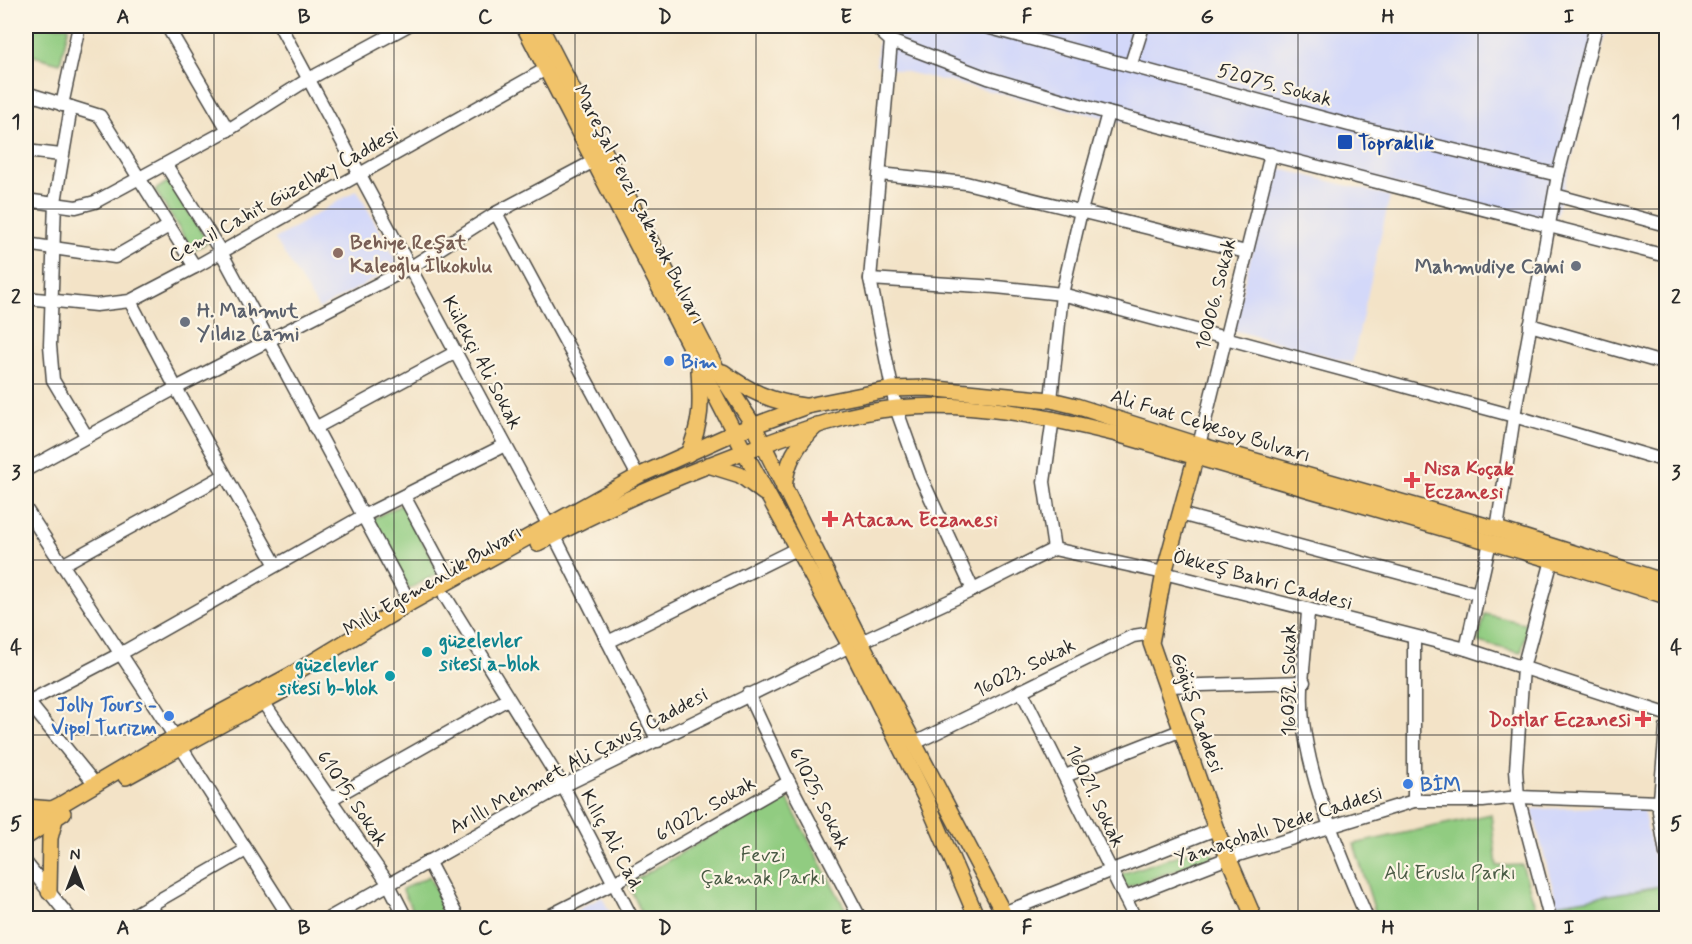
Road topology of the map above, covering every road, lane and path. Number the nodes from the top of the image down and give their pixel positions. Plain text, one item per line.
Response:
1 (79, 26) edge
2 (167, 26) edge
3 (280, 26) edge
4 (524, 26) edge
5 (540, 26) edge
6 (874, 26) edge
7 (983, 26) edge
8 (1143, 26) edge
9 (1596, 26) edge
10 (400, 27) edge
11 (891, 41) junction
12 (1131, 64) junction
13 (546, 69) junction
14 (308, 80) junction
15 (26, 93) edge
16 (67, 106) junction
17 (1108, 113) junction
18 (228, 130) junction
19 (26, 151) edge
20 (1271, 154) junction
21 (61, 155) junction
22 (594, 161) junction
23 (166, 165) junction
24 (361, 173) junction
25 (880, 174) junction
26 (1558, 175) junction
27 (140, 179) junction
28 (1555, 195) junction
29 (26, 200) edge
30 (55, 202) junction
31 (1081, 211) junction
32 (496, 213) junction
33 (1550, 225) junction
34 (1666, 225) edge
35 (169, 226) junction
36 (26, 244) edge
37 (52, 246) junction
38 (221, 252) junction
39 (1246, 252) junction
40 (1666, 256) edge
41 (195, 267) junction
42 (411, 267) junction
43 (870, 279) junction
44 (1062, 294) junction
45 (26, 298) edge
46 (51, 301) junction
47 (130, 301) junction
48 (1530, 325) junction
49 (1224, 340) junction
50 (269, 341) junction
51 (456, 352) junction
52 (1666, 364) edge
53 (707, 365) junction
54 (176, 388) junction
55 (892, 389) junction
56 (1051, 400) junction
57 (807, 406) junction
58 (896, 408) junction
59 (1514, 416) junction
60 (1053, 418) junction
61 (818, 425) junction
62 (754, 426) junction
63 (315, 428) junction
64 (736, 432) junction
65 (87, 437) junction
66 (506, 445) junction
67 (762, 445) junction
68 (744, 451) junction
69 (1197, 451) junction
70 (688, 454) junction
71 (1666, 461) edge
72 (708, 465) junction
73 (26, 470) edge
74 (225, 475) junction
75 (638, 476) junction
76 (784, 489) junction
77 (404, 496) junction
78 (768, 496) junction
79 (26, 509) edge
80 (1180, 514) junction
81 (363, 516) junction
82 (552, 531) junction
83 (1494, 536) junction
84 (796, 549) junction
85 (1054, 549) junction
86 (1551, 560) junction
87 (62, 565) junction
88 (276, 565) junction
89 (1164, 573) junction
90 (1666, 582) edge
91 (448, 588) junction
92 (973, 590) junction
93 (1478, 594) junction
94 (1666, 596) edge
95 (410, 603) junction
96 (1308, 611) junction
97 (1153, 633) junction
98 (1414, 638) junction
99 (608, 642) junction
100 (855, 644) junction
101 (1466, 649) junction
102 (120, 654) junction
103 (1523, 668) junction
104 (1304, 682) junction
105 (1167, 686) junction
106 (1021, 690) junction
107 (748, 694) junction
108 (508, 699) junction
109 (26, 701) edge
110 (263, 702) junction
111 (1666, 714) edge
112 (1666, 728) edge
113 (1182, 730) junction
114 (658, 741) junction
115 (178, 742) junction
116 (915, 743) junction
117 (1065, 776) junction
118 (789, 782) junction
119 (95, 784) junction
120 (563, 786) junction
121 (1518, 797) junction
122 (331, 799) junction
123 (1414, 801) junction
124 (1660, 802) junction
125 (26, 807) edge
126 (53, 814) junction
127 (26, 822) edge
128 (1330, 827) junction
129 (1216, 829) junction
130 (26, 837) edge
131 (246, 849) junction
132 (1666, 854) edge
133 (1228, 858) junction
134 (428, 861) junction
135 (26, 863) edge
136 (1111, 870) junction
137 (388, 883) junction
138 (614, 883) junction
139 (49, 892) junction
140 (1125, 898) junction
141 (150, 906) junction
142 (1005, 916) edge
143 (70, 918) edge
144 (128, 918) edge
145 (159, 918) edge
146 (290, 918) edge
147 (329, 918) edge
148 (406, 918) edge
149 (458, 918) edge
150 (544, 918) edge
151 (632, 918) edge
152 (860, 918) edge
153 (973, 918) edge
154 (1135, 918) edge
155 (1254, 918) edge
156 (1367, 918) edge
157 (1550, 918) edge

1 - 16 street
2 - 18 street
3 - 14 street, Külekçi Ali Sokak
4 - 13 main road, Mareşal Fevzi Çakmak Bulvarı
5 - 53 main road
6 - 11 street
7 - 12 street, 52075. Sokak
8 - 12 street
9 - 26 street
10 - 14 street
11 - 17 street
11 - 25 street
12 - 26 street, 52075. Sokak
13 - 22 main road, Mareşal Fevzi Çakmak Bulvarı
13 - 24 street, Cemil Cahit Güzelbey Caddesi
14 - 18 street
14 - 24 street, Külekçi Ali Sokak
15 - 16 street
16 - 21 street
16 - 27 street
17 - 20 street
17 - 31 street
18 - 23 street
19 - 21 street
20 - 33 street
20 - 39 street, 10006. Sokak
21 - 30 street
22 - 32 street
22 - 53 main road, Mareşal Fevzi Çakmak Bulvarı
23 - 27 street
23 - 38 street
24 - 38 street, Cemil Cahit Güzelbey Caddesi
24 - 42 street, Külekçi Ali Sokak
25 - 31 street
25 - 43 street
26 - 28 street
27 - 30 street
27 - 35 street
28 - 33 street
28 - 34 street
29 - 30 street
30 - 37 street
31 - 39 street
31 - 44 street
32 - 42 street
32 - 75 street
33 - 40 street
33 - 48 street
35 - 37 street
35 - 41 street
36 - 37 street
37 - 46 street
38 - 41 street, Cemil Cahit Güzelbey Caddesi
38 - 50 street
39 - 49 street, 10006. Sokak
41 - 47 street, Cemil Cahit Güzelbey Caddesi
42 - 50 street
42 - 51 street, Külekçi Ali Sokak
43 - 44 street
43 - 55 street
44 - 49 street
44 - 56 street
45 - 46 street, Cemil Cahit Güzelbey Caddesi
46 - 47 street, Cemil Cahit Güzelbey Caddesi
46 - 65 street
47 - 54 street
48 - 52 street
48 - 59 street
49 - 59 street
49 - 69 street, 10006. Sokak
50 - 54 street
50 - 63 street
51 - 63 street
51 - 66 street, Külekçi Ali Sokak
53 - 57 main road
53 - 62 main road
53 - 64 main road, Mareşal Fevzi Çakmak Bulvarı
53 - 70 main road
54 - 65 street
54 - 74 street
55 - 56 main road, Ali Fuat Cebesoy Bulvarı
55 - 57 main road, Ali Fuat Cebesoy Bulvarı
55 - 58 street
56 - 69 main road, Ali Fuat Cebesoy Bulvarı
57 - 62 main road, Ali Fuat Cebesoy Bulvarı
58 - 60 main road, Milli Egemenlik Bulvarı
58 - 61 main road, Milli Egemenlik Bulvarı
58 - 92 street
59 - 71 street
59 - 83 street
60 - 69 main road, Milli Egemenlik Bulvarı
60 - 85 street
61 - 67 main road, Milli Egemenlik Bulvarı
61 - 76 main road
62 - 64 main road, Ali Fuat Cebesoy Bulvarı
62 - 67 main road
63 - 81 street
64 - 68 main road, Mareşal Fevzi Çakmak Bulvarı
64 - 70 main road, Milli Egemenlik Bulvarı
65 - 73 street
66 - 77 street
66 - 82 street, Külekçi Ali Sokak
67 - 68 main road, Milli Egemenlik Bulvarı
67 - 76 main road
68 - 72 main road, Milli Egemenlik Bulvarı
68 - 78 main road, Mareşal Fevzi Çakmak Bulvarı
69 - 80 main road, Göğüş Caddesi
69 - 83 main road, Ali Fuat Cebesoy Bulvarı
70 - 75 main road, Milli Egemenlik Bulvarı
72 - 78 main road
72 - 82 main road, Milli Egemenlik Bulvarı
74 - 87 street
74 - 88 street
75 - 82 main road, Milli Egemenlik Bulvarı
76 - 100 main road
77 - 81 street
77 - 91 street, Kılıç Ali Cad.
78 - 84 main road, Mareşal Fevzi Çakmak Bulvarı
79 - 87 street
80 - 89 main road, Göğüş Caddesi
80 - 93 street
81 - 88 street
81 - 95 street
82 - 91 main road, Milli Egemenlik Bulvarı
82 - 99 street, Külekçi Ali Sokak
83 - 86 main road
83 - 90 main road, Ali Fuat Cebesoy Bulvarı
83 - 93 street
84 - 99 street
84 - 100 main road, Mareşal Fevzi Çakmak Bulvarı
85 - 89 street, Ökkeş Bahri Caddesi
85 - 92 street
86 - 94 main road
86 - 103 street
87 - 102 street
88 - 102 street
89 - 96 street, Ökkeş Bahri Caddesi
89 - 97 main road, Göğüş Caddesi
91 - 95 main road, Milli Egemenlik Bulvarı
91 - 108 street, Kılıç Ali Cad.
91 - 110 main road, Milli Egemenlik Bulvarı
92 - 100 street
93 - 101 street
95 - 115 main road, Milli Egemenlik Bulvarı
96 - 98 street, Ökkeş Bahri Caddesi
96 - 104 street, 16032. Sokak
97 - 105 main road, Göğüş Caddesi
97 - 106 street, 16023. Sokak
98 - 101 street, Ökkeş Bahri Caddesi
98 - 123 street
99 - 114 street, Külekçi Ali Sokak
100 - 107 street, Arıllı Mehmet Ali Çavuş Caddesi
100 - 116 main road
100 - 153 main road
101 - 103 street, Ökkeş Bahri Caddesi
102 - 109 street
102 - 115 street
103 - 111 street, Ökkeş Bahri Caddesi
103 - 121 street
104 - 105 street
104 - 128 street, 16032. Sokak
105 - 113 main road, Göğüş Caddesi
106 - 116 street, 16023. Sokak
106 - 117 street, 16021. Sokak
107 - 114 street, Arıllı Mehmet Ali Çavuş Caddesi
107 - 118 street, 61025. Sokak
108 - 120 street, Kılıç Ali Cad.
108 - 122 street
109 - 119 street
110 - 115 main road, Milli Egemenlik Bulvarı
110 - 122 street, 61015. Sokak
112 - 124 street
113 - 117 street
113 - 129 main road, Göğüş Caddesi
114 - 120 street, Arıllı Mehmet Ali Çavuş Caddesi
115 - 119 main road, Milli Egemenlik Bulvarı
115 - 126 main road, Milli Egemenlik Bulvarı
115 - 131 street
116 - 142 main road
117 - 136 street, 16021. Sokak
118 - 138 street, 61022. Sokak
118 - 152 street, 61025. Sokak
119 - 126 main road, Milli Egemenlik Bulvarı
120 - 134 street, Arıllı Mehmet Ali Çavuş Caddesi
120 - 138 street, Kılıç Ali Cad.
121 - 123 street, Yamaçobalı Dede Caddesi
121 - 124 street, Yamaçobalı Dede Caddesi
121 - 157 street
122 - 137 street, 61015. Sokak
123 - 128 street, Yamaçobalı Dede Caddesi
124 - 132 street
125 - 126 main road
126 - 127 main road, Milli Egemenlik Bulvarı
126 - 130 main road, Milli Egemenlik Bulvarı
126 - 139 main road
128 - 133 street, Yamaçobalı Dede Caddesi
128 - 156 street, 16032. Sokak
129 - 133 main road, Göğüş Caddesi
129 - 136 street, Yamaçobalı Dede Caddesi
131 - 141 street
131 - 146 street
133 - 140 street, Yamaçobalı Dede Caddesi
133 - 155 main road, Göğüş Caddesi
134 - 137 street, Arıllı Mehmet Ali Çavuş Caddesi
134 - 149 street
135 - 139 street
136 - 140 street, 16021. Sokak
136 - 142 street, Yamaçobalı Dede Caddesi
137 - 147 street, Arıllı Mehmet Ali Çavuş Caddesi
137 - 148 street, 61015. Sokak
138 - 150 street, 61022. Sokak
138 - 151 street, Kılıç Ali Cad.
139 - 143 street
140 - 154 street, 16021. Sokak
141 - 144 street
141 - 145 street

